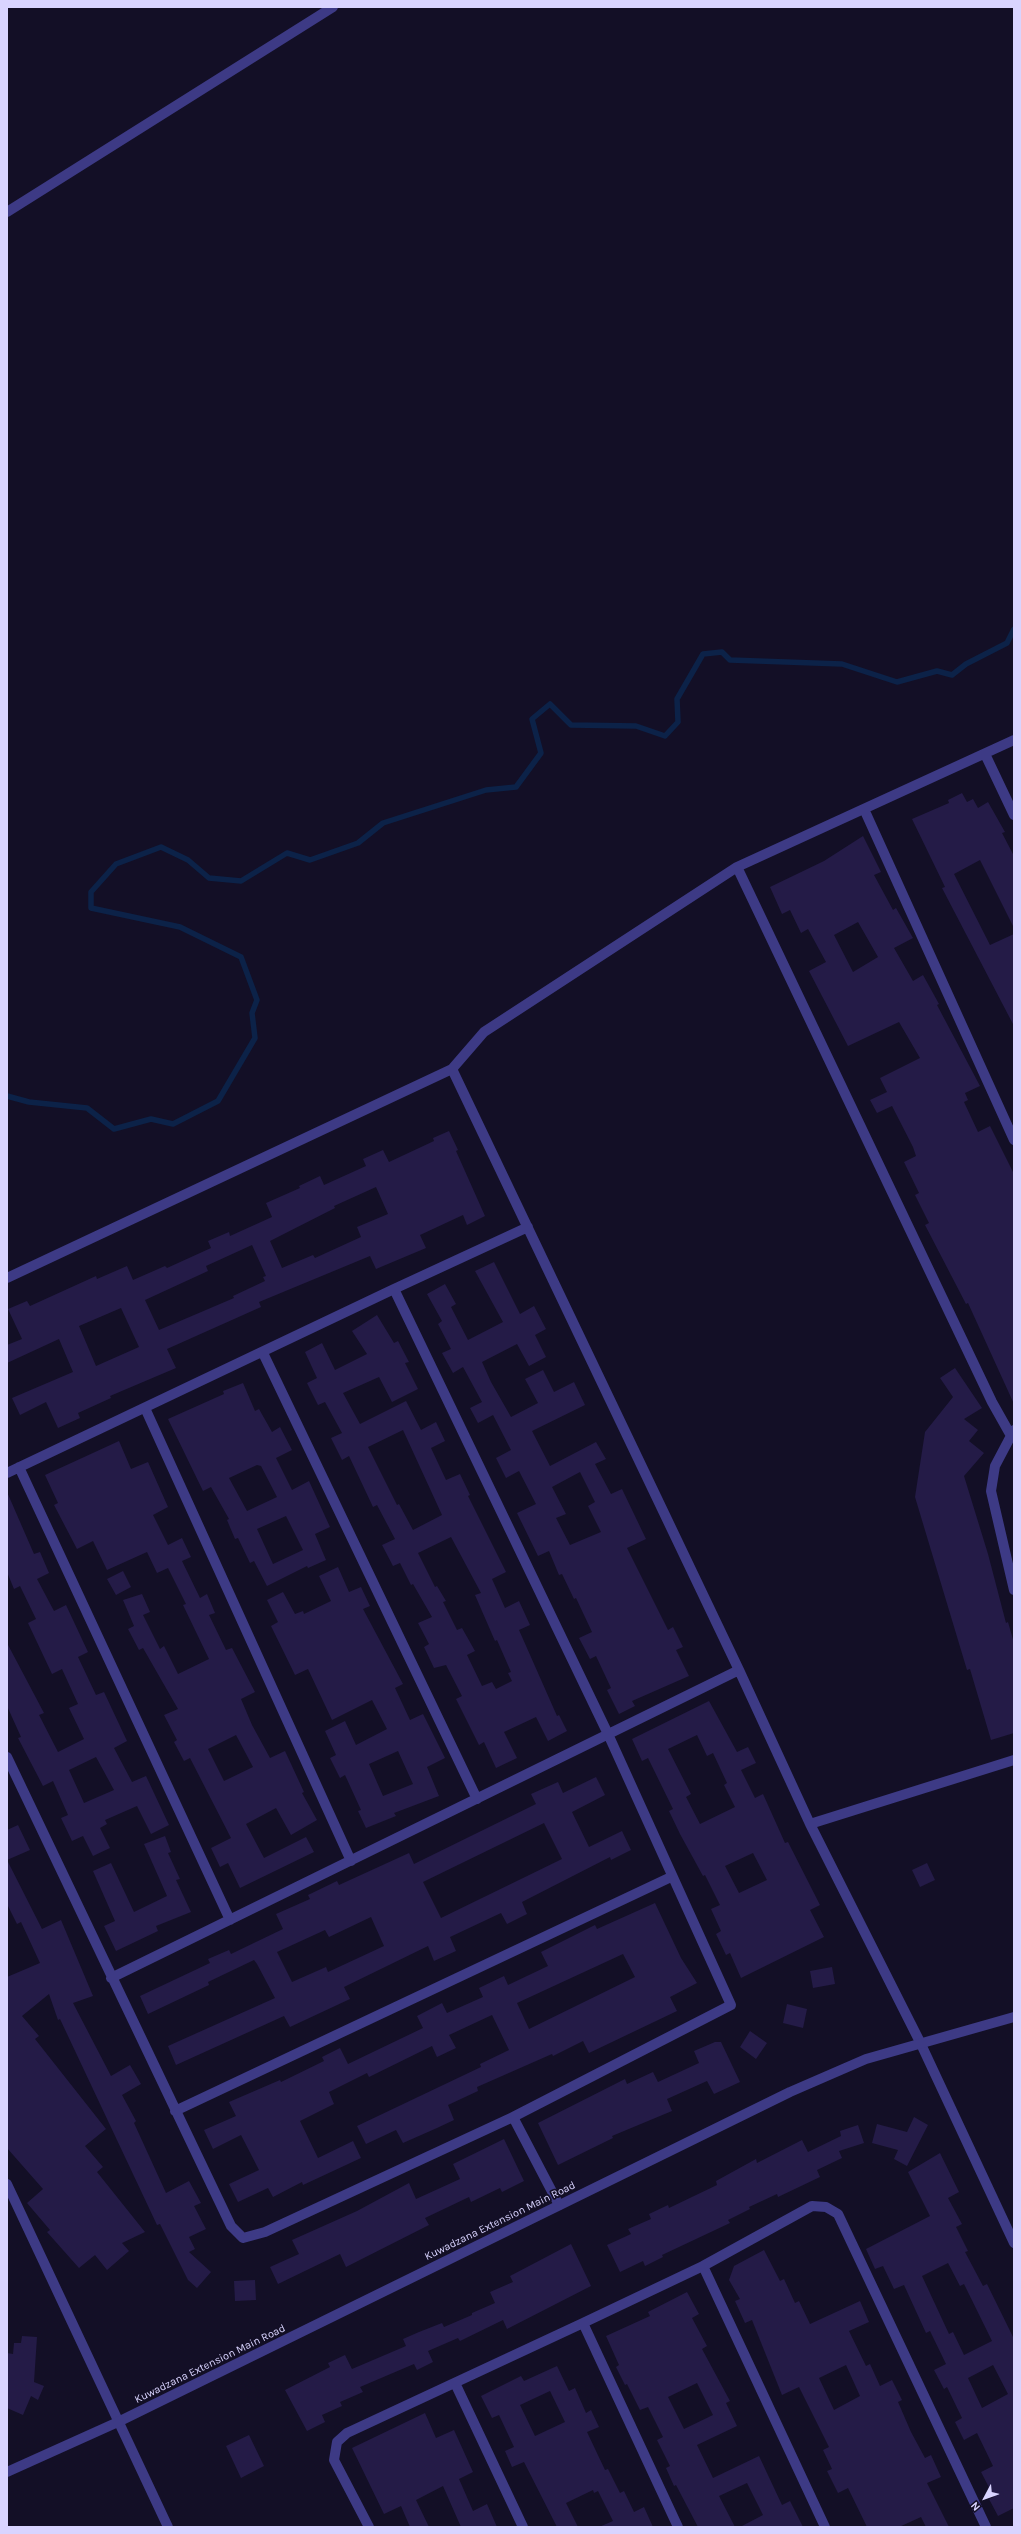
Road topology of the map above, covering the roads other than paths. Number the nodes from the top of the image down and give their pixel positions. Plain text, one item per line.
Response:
1 (333, 7) edge
2 (7, 212) edge
3 (1014, 740) edge
4 (985, 754) junction
5 (864, 809) junction
6 (1014, 815) edge
7 (737, 867) junction
8 (452, 1069) junction
9 (1014, 1140) edge
10 (528, 1227) junction
11 (7, 1278) edge
12 (394, 1289) junction
13 (263, 1353) junction
14 (145, 1408) junction
15 (1012, 1432) edge
16 (20, 1467) junction
17 (7, 1473) edge
18 (1014, 1590) edge
19 (739, 1670) junction
20 (608, 1734) junction
21 (7, 1757) edge
22 (1014, 1760) edge
23 (477, 1798) junction
24 (810, 1824) junction
25 (351, 1860) junction
26 (671, 1877) junction
27 (230, 1920) junction
28 (111, 1978) junction
29 (1014, 2017) edge
30 (920, 2042) junction
31 (176, 2111) junction
32 (513, 2117) junction
33 (7, 2184) edge
34 (559, 2205) junction
35 (1014, 2243) edge
36 (703, 2266) junction
37 (583, 2323) junction
38 (456, 2383) junction
39 (118, 2422) junction
40 (7, 2472) edge
41 (168, 2527) edge
42 (369, 2527) edge
43 (523, 2527) edge
44 (678, 2527) edge
45 (825, 2527) edge
46 (986, 2527) edge

1 - 2 street
3 - 4 street
4 - 5 street
4 - 6 street
5 - 7 street
5 - 9 street
7 - 8 street
7 - 15 street
8 - 10 street
8 - 11 street
10 - 12 street
10 - 19 street
12 - 13 street
12 - 20 street
13 - 14 street
13 - 23 street
14 - 16 street
14 - 25 street
15 - 18 street
16 - 17 street
16 - 27 street
19 - 20 street
19 - 24 street
20 - 23 street
20 - 26 street
21 - 28 street
22 - 24 street
23 - 25 street
24 - 30 street
25 - 27 street
26 - 31 street
26 - 32 street
27 - 28 street
28 - 31 street
29 - 30 street, Kuwadzana Extension Main Road
30 - 34 street, Kuwadzana Extension Main Road
30 - 35 street
31 - 32 street
32 - 34 street
33 - 39 street
34 - 39 street, Kuwadzana Extension Main Road
36 - 37 street
36 - 45 street
36 - 46 street
37 - 38 street
37 - 44 street
38 - 42 street
38 - 43 street
39 - 40 street, Kuwadzana Extension Main Road
39 - 41 street

